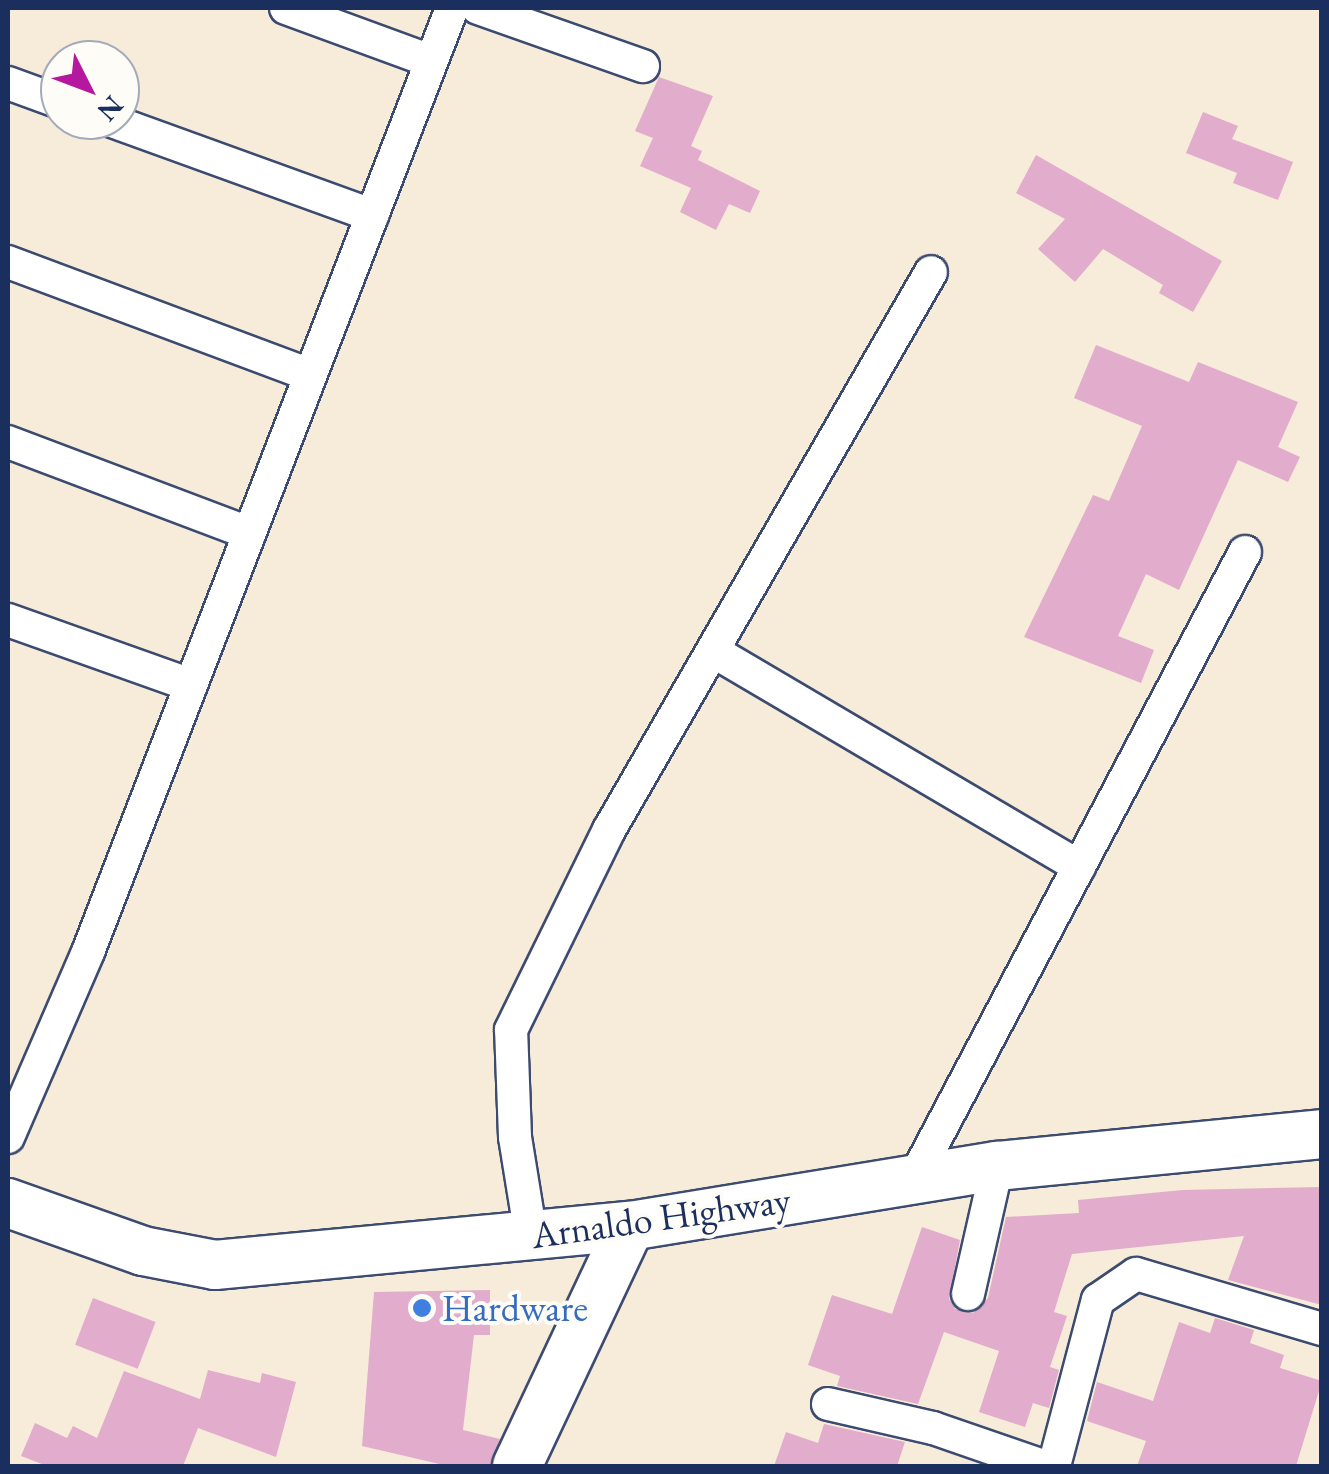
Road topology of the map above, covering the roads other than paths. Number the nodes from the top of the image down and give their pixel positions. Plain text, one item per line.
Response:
1 (286, 8) edge
2 (452, 8) edge
3 (478, 8) edge
4 (431, 62) junction
5 (642, 66) dead end
6 (8, 83) edge
7 (40, 95) edge
8 (140, 131) edge
9 (372, 216) junction
10 (8, 262) edge
11 (932, 272) dead end
12 (310, 375) junction
13 (8, 442) edge
14 (249, 533) junction
15 (1245, 552) dead end
16 (8, 620) edge
17 (712, 650) junction
18 (191, 685) junction
19 (1078, 867) junction
20 (1322, 1134) edge
21 (8, 1136) edge
22 (997, 1166) junction
23 (914, 1179) junction
24 (8, 1203) edge
25 (630, 1226) junction
26 (531, 1236) junction
27 (968, 1294) dead end
28 (1322, 1329) edge
29 (828, 1404) dead end
30 (517, 1466) edge
31 (1043, 1466) edge
32 (1054, 1466) edge

1 - 4 street
2 - 4 street
3 - 5 street
4 - 9 street
6 - 7 street
8 - 9 street
9 - 12 street
10 - 12 street
11 - 17 street
12 - 14 street
13 - 14 street
14 - 18 street
15 - 19 street
16 - 18 street
17 - 19 street
17 - 26 street
18 - 21 street
19 - 23 street
20 - 22 main road, Arnaldo Highway
22 - 23 main road, Arnaldo Highway
22 - 27 street
23 - 25 main road, Arnaldo Highway
24 - 26 main road, Arnaldo Highway
25 - 26 main road, Arnaldo Highway
25 - 30 main road
28 - 32 street
29 - 31 street

